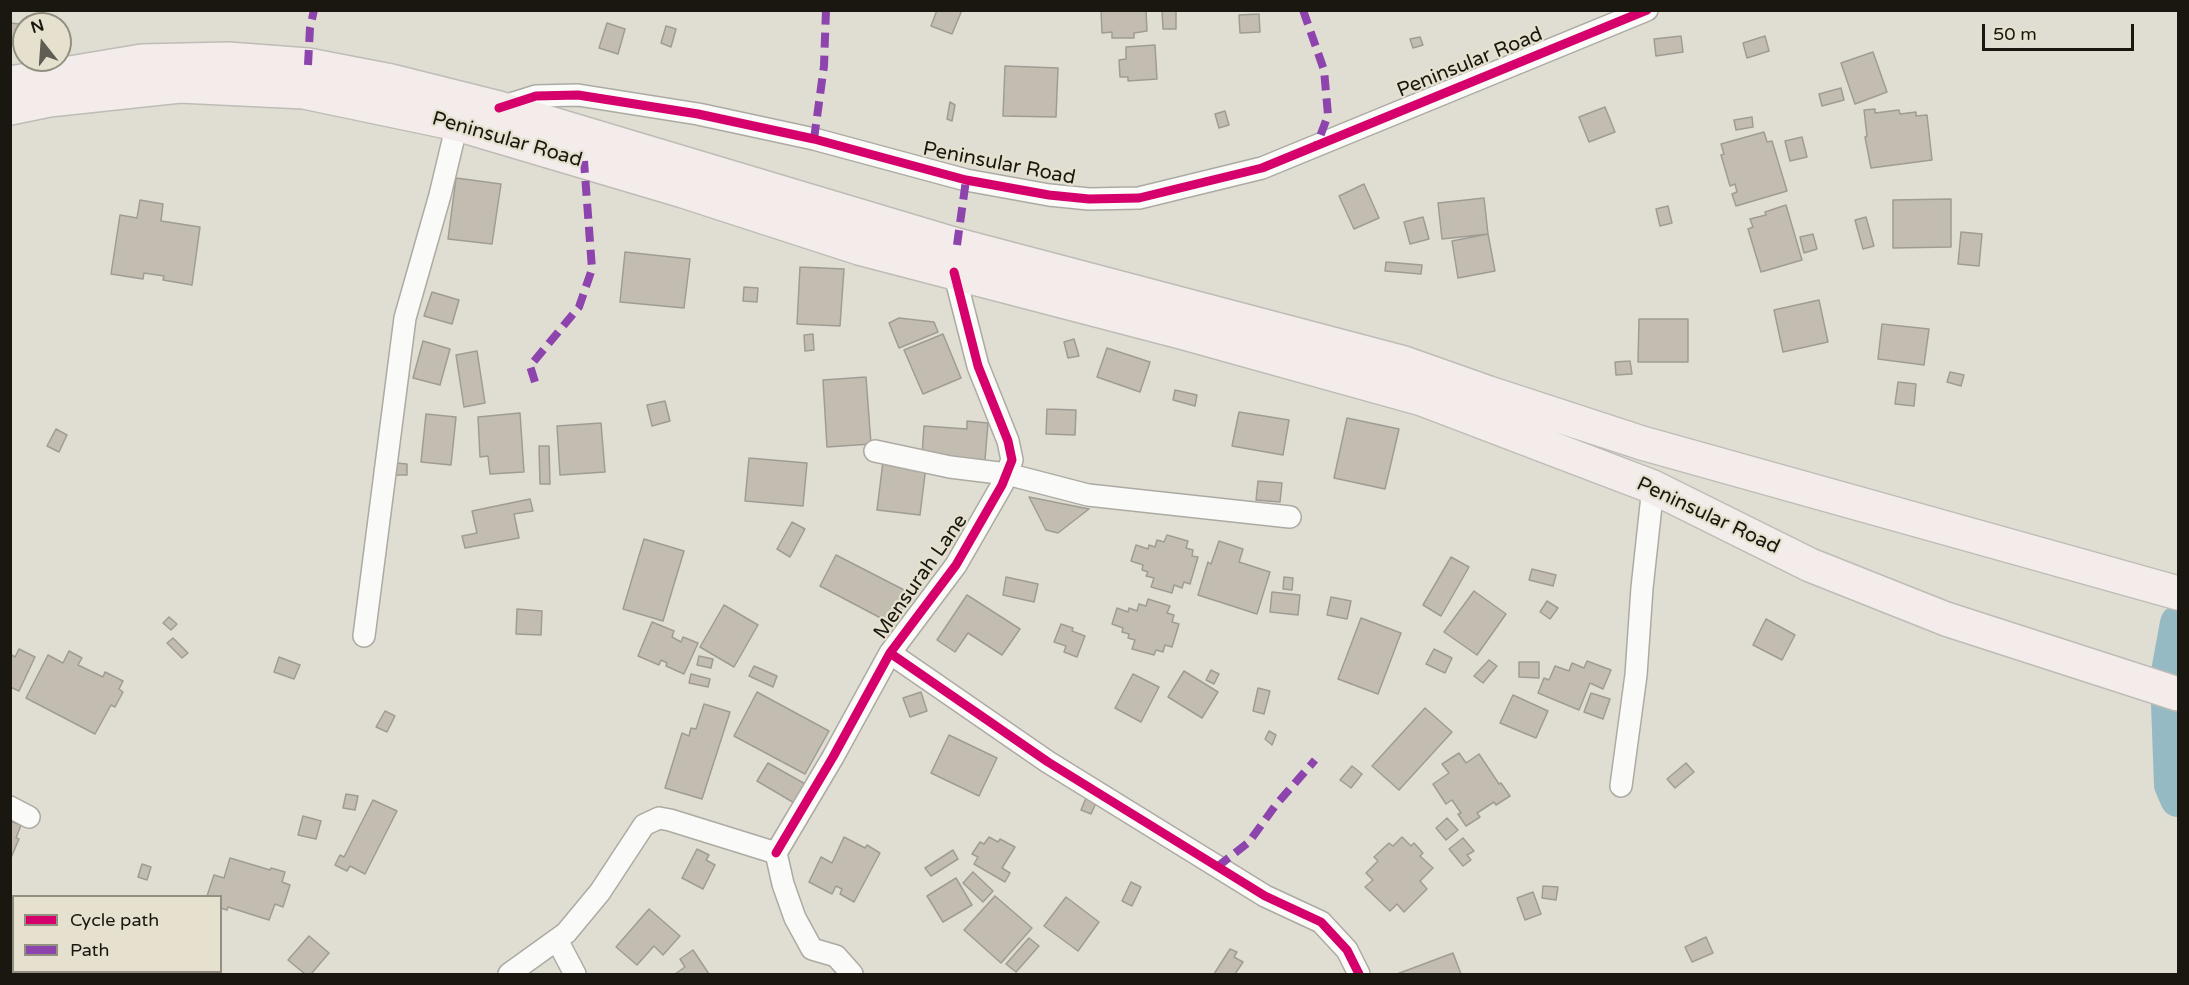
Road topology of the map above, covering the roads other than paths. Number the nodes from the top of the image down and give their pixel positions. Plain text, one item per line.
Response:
1 (1647, 10) edge
2 (10, 83) edge
3 (10, 108) edge
4 (499, 108) junction
5 (458, 124) junction
6 (954, 272) junction
7 (875, 451) dead end
8 (1007, 474) junction
9 (1653, 487) junction
10 (1290, 517) dead end
11 (2178, 593) edge
12 (364, 636) dead end
13 (890, 653) junction
14 (2178, 694) edge
15 (1621, 786) dead end
16 (776, 853) junction
17 (557, 940) junction
18 (509, 975) edge
19 (575, 975) edge
20 (852, 975) edge
21 (1359, 975) edge

1 - 4 street, Peninsular Road
2 - 4 main road, Peninsular Road
3 - 5 main road, Peninsular Road
4 - 11 main road, Peninsular Road
5 - 6 main road, Peninsular Road
5 - 12 street
6 - 8 street, Mensurah Lane
6 - 9 main road, Peninsular Road
7 - 8 street
8 - 10 street
8 - 13 street, Mensurah Lane
9 - 14 main road, Peninsular Road
9 - 15 street
13 - 16 street, Mensurah Lane
13 - 21 street
16 - 17 street
16 - 20 street
17 - 18 street
17 - 19 street

